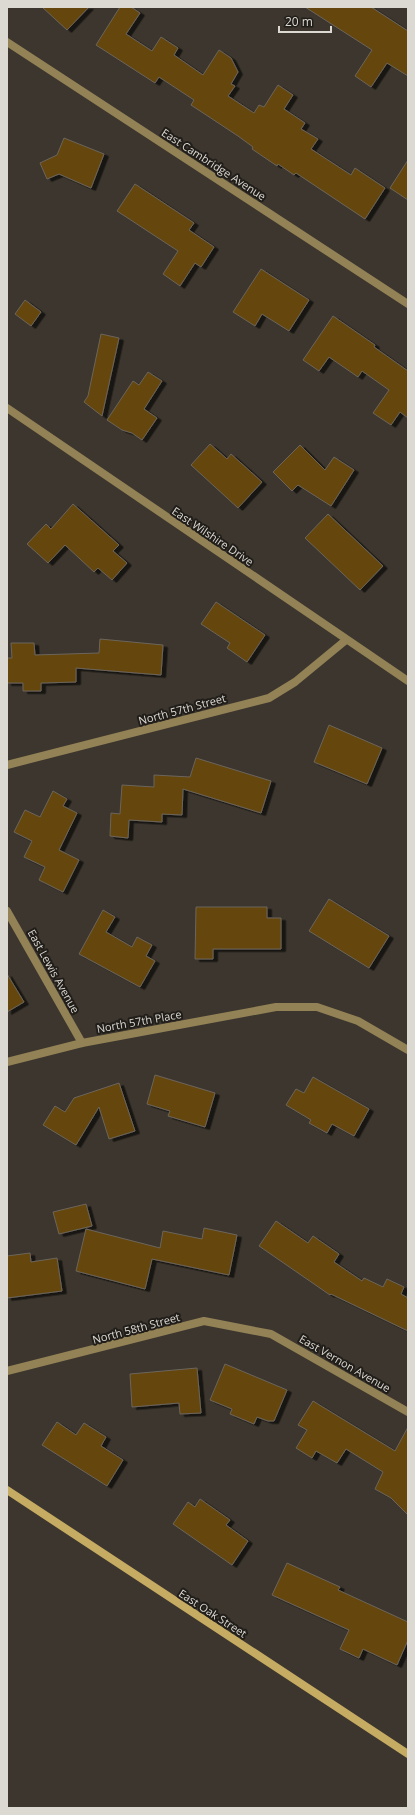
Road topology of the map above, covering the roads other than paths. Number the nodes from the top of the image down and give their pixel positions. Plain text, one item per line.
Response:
1 (7, 42) edge
2 (408, 304) edge
3 (7, 408) edge
4 (346, 640) junction
5 (408, 681) edge
6 (7, 765) edge
7 (7, 911) edge
8 (82, 1043) junction
9 (408, 1050) edge
10 (7, 1062) edge
11 (271, 1334) joint
12 (7, 1371) edge
13 (408, 1412) edge
14 (7, 1490) edge
15 (408, 1754) edge

1 - 2 street, East Cambridge Avenue
3 - 4 street, East Wilshire Drive
4 - 5 street, East Wilshire Drive
4 - 6 street, North 57th Street
7 - 8 street, East Lewis Avenue
8 - 9 street, North 57th Place
8 - 10 street, North 57th Place
11 - 12 street, North 58th Street
11 - 13 street, East Vernon Avenue
14 - 15 street, East Oak Street

